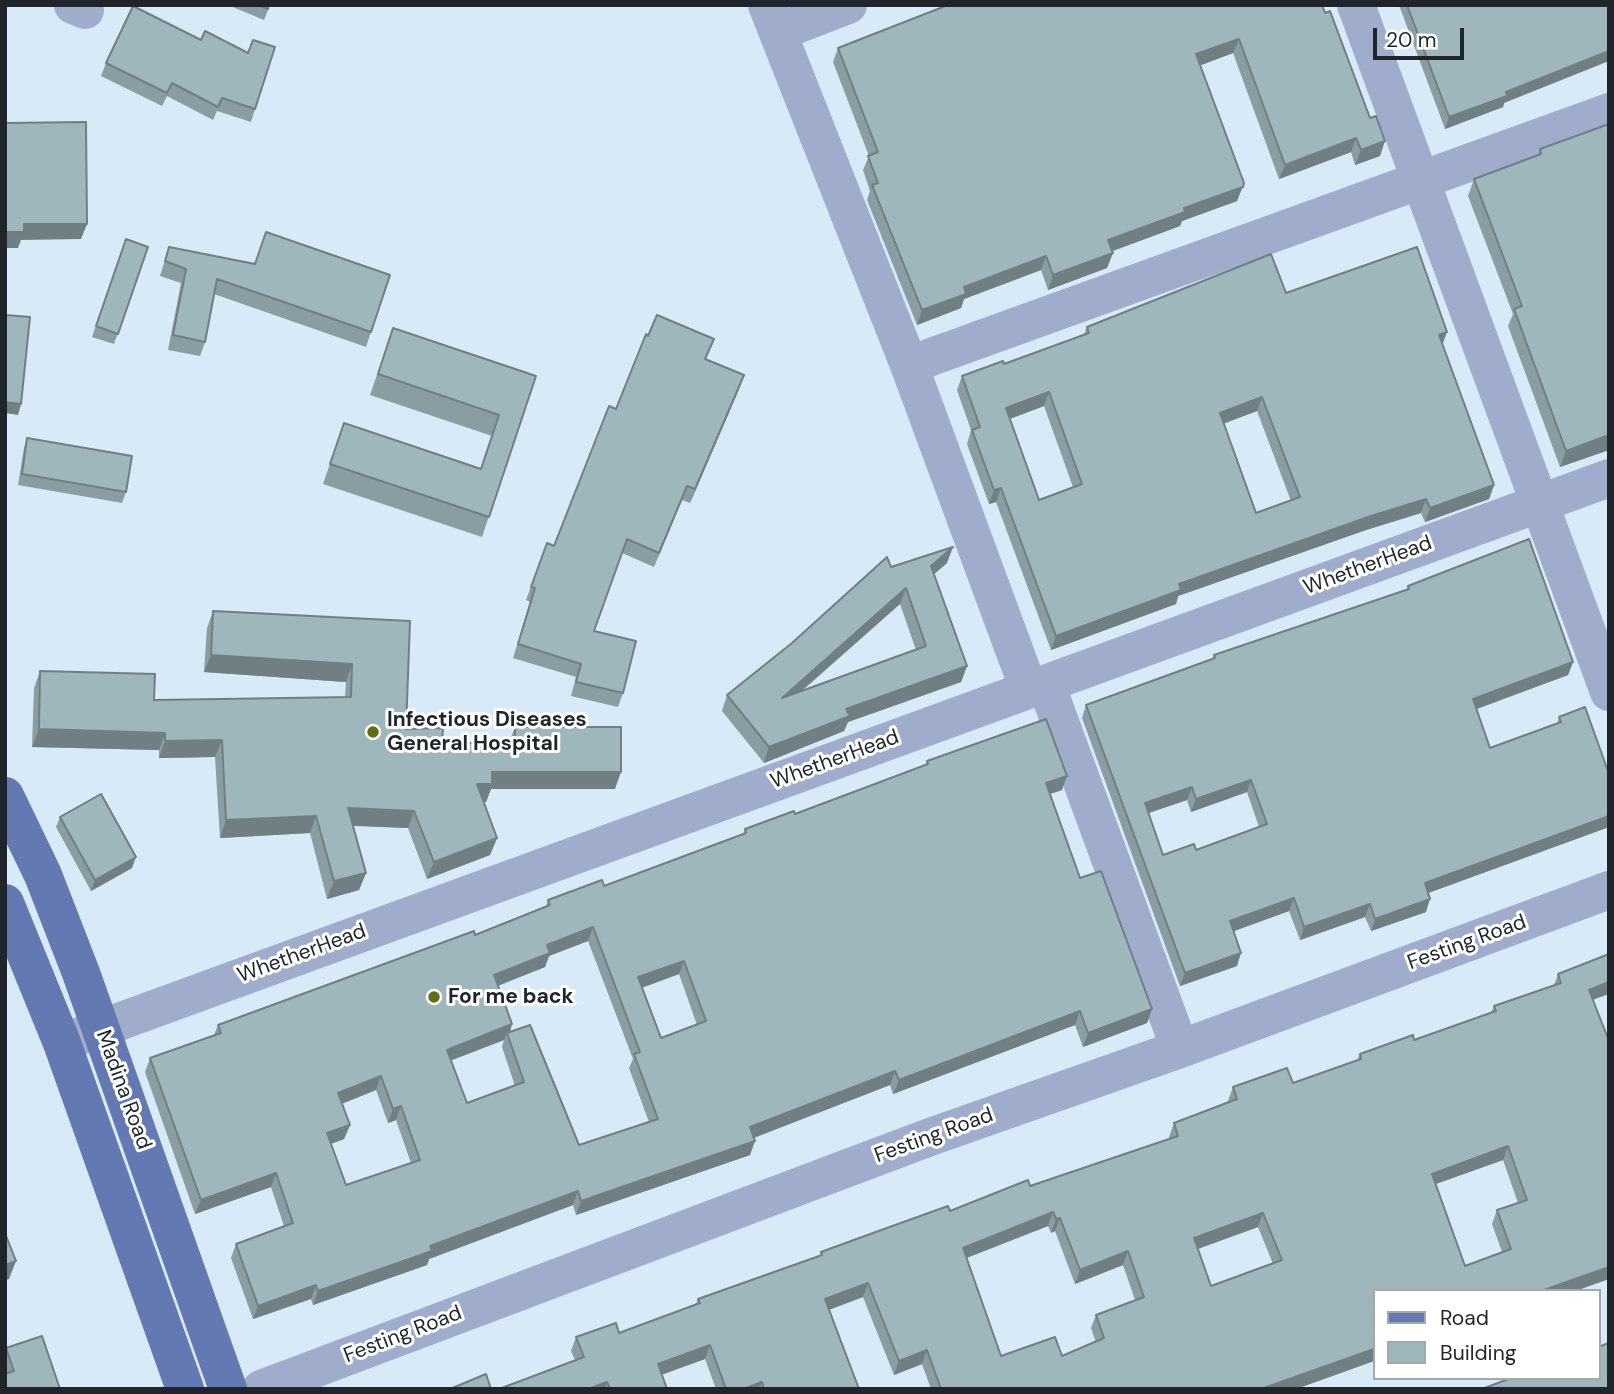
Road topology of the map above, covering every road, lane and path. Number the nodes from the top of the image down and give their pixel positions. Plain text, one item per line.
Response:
1 (848, 5) edge
2 (1356, 5) edge
3 (772, 19) edge
4 (1609, 112) edge
5 (1421, 181) junction
6 (909, 365) junction
7 (1609, 478) edge
8 (1537, 504) junction
9 (1037, 687) junction
10 (1609, 692) edge
11 (5, 796) edge
12 (1609, 890) edge
13 (5, 903) edge
14 (100, 1028) junction
15 (62, 1043) junction
16 (1180, 1049) junction
17 (185, 1389) edge
18 (228, 1389) edge
19 (261, 1389) edge

1 - 3 street
2 - 5 street
3 - 6 street
4 - 5 street
5 - 6 street
5 - 8 street
6 - 9 street
7 - 8 street, WhetherHead
8 - 9 street, WhetherHead
8 - 10 street
9 - 14 street, WhetherHead
9 - 16 street
11 - 14 main road, Madina Road
12 - 16 street, Festing Road
13 - 15 main road, Madina Road
14 - 15 street, WhetherHead
14 - 18 main road, Madina Road
15 - 17 main road, Madina Road
16 - 19 street, Festing Road

